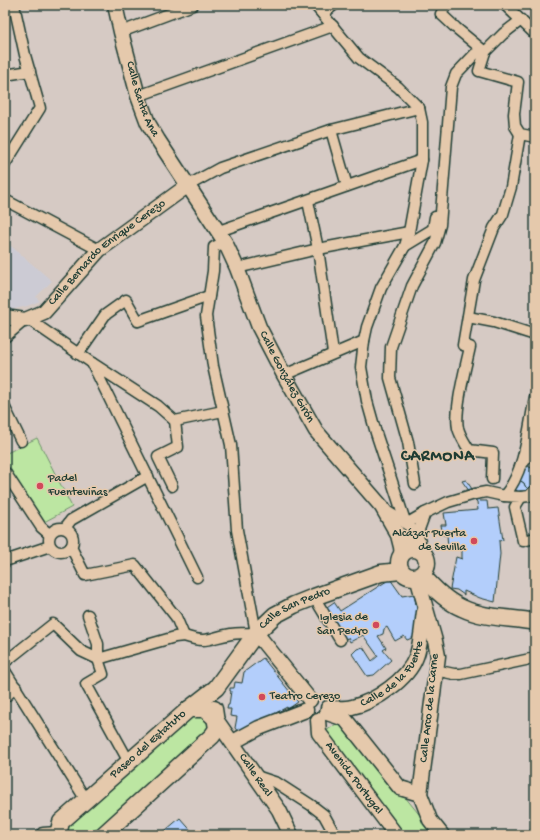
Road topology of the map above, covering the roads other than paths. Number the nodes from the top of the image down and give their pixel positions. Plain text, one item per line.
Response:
1 (14, 5) edge
2 (115, 5) edge
3 (193, 5) edge
4 (316, 5) edge
5 (334, 5) edge
6 (446, 5) edge
7 (505, 5) edge
8 (323, 14) junction
9 (521, 20) junction
10 (333, 26) junction
11 (121, 32) junction
12 (535, 34) edge
13 (485, 52) junction
14 (30, 71) junction
15 (5, 75) edge
16 (138, 96) junction
17 (419, 108) junction
18 (331, 130) junction
19 (520, 134) junction
20 (535, 137) edge
21 (447, 141) junction
22 (422, 160) junction
23 (5, 164) edge
24 (187, 186) junction
25 (347, 186) junction
26 (5, 200) edge
27 (308, 201) junction
28 (410, 232) junction
29 (222, 236) junction
30 (405, 246) junction
31 (99, 250) junction
32 (318, 250) junction
33 (237, 268) junction
34 (209, 296) junction
35 (5, 317) edge
36 (468, 317) junction
37 (26, 320) junction
38 (535, 335) edge
39 (5, 337) edge
40 (364, 341) junction
41 (333, 353) junction
42 (78, 354) junction
43 (92, 364) junction
44 (284, 375) junction
45 (535, 397) edge
46 (5, 408) edge
47 (223, 411) junction
48 (175, 420) junction
49 (21, 441) dead end
50 (535, 448) edge
51 (521, 465) junction
52 (5, 473) edge
53 (148, 476) junction
54 (492, 479) dead end
55 (415, 484) dead end
56 (172, 486) dead end
57 (535, 490) edge
58 (504, 496) junction
59 (521, 497) junction
60 (426, 513) junction
61 (400, 525) junction
62 (65, 528) junction
63 (49, 534) junction
64 (417, 535) junction
65 (535, 538) edge
66 (50, 546) junction
67 (71, 547) junction
68 (420, 551) junction
69 (5, 560) edge
70 (401, 563) junction
71 (419, 576) junction
72 (197, 578) dead end
73 (314, 596) junction
74 (425, 607) junction
75 (88, 615) dead end
76 (531, 618) edge
77 (256, 633) junction
78 (184, 636) junction
79 (340, 640) dead end
80 (535, 658) edge
81 (98, 659) junction
82 (5, 662) edge
83 (436, 670) junction
84 (5, 671) edge
85 (16, 687) junction
86 (216, 688) junction
87 (5, 697) edge
88 (308, 705) junction
89 (189, 709) junction
90 (324, 713) junction
91 (215, 718) junction
92 (233, 742) junction
93 (129, 762) junction
94 (256, 776) junction
95 (420, 794) junction
96 (86, 800) junction
97 (113, 831) edge
98 (53, 834) edge
99 (291, 835) edge
100 (335, 835) edge
101 (396, 835) edge
102 (442, 835) edge

1 - 14 street
2 - 11 street, Calle Santa Ana
3 - 11 street
4 - 8 street
5 - 8 street
6 - 13 street
7 - 9 street
8 - 10 street
9 - 12 street
9 - 13 street
10 - 16 street
10 - 17 street
11 - 16 street, Calle Santa Ana
13 - 19 street
13 - 21 street
14 - 15 street
14 - 23 street
16 - 24 street, Calle Santa Ana
17 - 18 street
17 - 22 street
18 - 24 street
18 - 25 street
19 - 20 street
19 - 36 street
21 - 30 street
21 - 55 street
22 - 25 street
22 - 28 street
24 - 29 street, Calle González Girón
24 - 31 street, Calle Bernardo Enrique Cerezo
25 - 27 street
26 - 31 street
27 - 29 street
27 - 32 street
28 - 30 street
28 - 32 street
29 - 33 street, Calle González Girón
29 - 34 street
30 - 40 street
31 - 37 street, Calle Bernardo Enrique Cerezo
32 - 33 street
32 - 41 street
33 - 44 street, Calle González Girón
34 - 42 street
34 - 47 street
35 - 37 street
36 - 38 street
36 - 54 street
37 - 39 street
37 - 42 street
40 - 41 street
40 - 61 street
41 - 44 street
42 - 43 street
43 - 48 street
43 - 53 street
44 - 61 street, Calle González Girón
45 - 51 street
46 - 49 street
47 - 48 street
47 - 77 street
48 - 56 street
50 - 51 street
51 - 58 street
52 - 63 street
53 - 62 street
53 - 72 street
57 - 59 street
58 - 59 street
58 - 60 street
59 - 65 street
60 - 61 street
60 - 64 street
61 - 64 street
61 - 70 street, Calle González Girón
62 - 63 street
62 - 67 street
63 - 66 street
64 - 68 street
66 - 67 street
66 - 69 street
67 - 78 street
68 - 70 main road
68 - 71 main road
70 - 71 main road
70 - 73 main road, Calle San Pedro
71 - 74 street, Calle Arco de la Carne
71 - 76 main road
73 - 77 main road, Calle San Pedro
73 - 79 street
74 - 83 street, Calle Arco de la Carne
74 - 90 street, Calle de la Fuente
75 - 81 street
77 - 78 street
77 - 86 main road, Calle San Pedro
77 - 88 street
78 - 81 street
80 - 83 street
81 - 82 street
81 - 93 street
83 - 95 street, Calle Arco de la Carne
84 - 85 street
85 - 87 street
85 - 96 street
86 - 89 main road
86 - 91 main road
88 - 90 street
88 - 90 street
88 - 92 street
89 - 91 main road, Paseo del Estatuto
89 - 93 main road, Paseo del Estatuto
90 - 95 street
90 - 101 street, Avenida Portugal
91 - 92 street, Calle Real
91 - 97 main road
92 - 94 street, Calle Real
93 - 96 main road, Paseo del Estatuto
94 - 99 street, Calle Real
94 - 100 street
95 - 102 street
96 - 98 main road, Paseo del Estatuto

